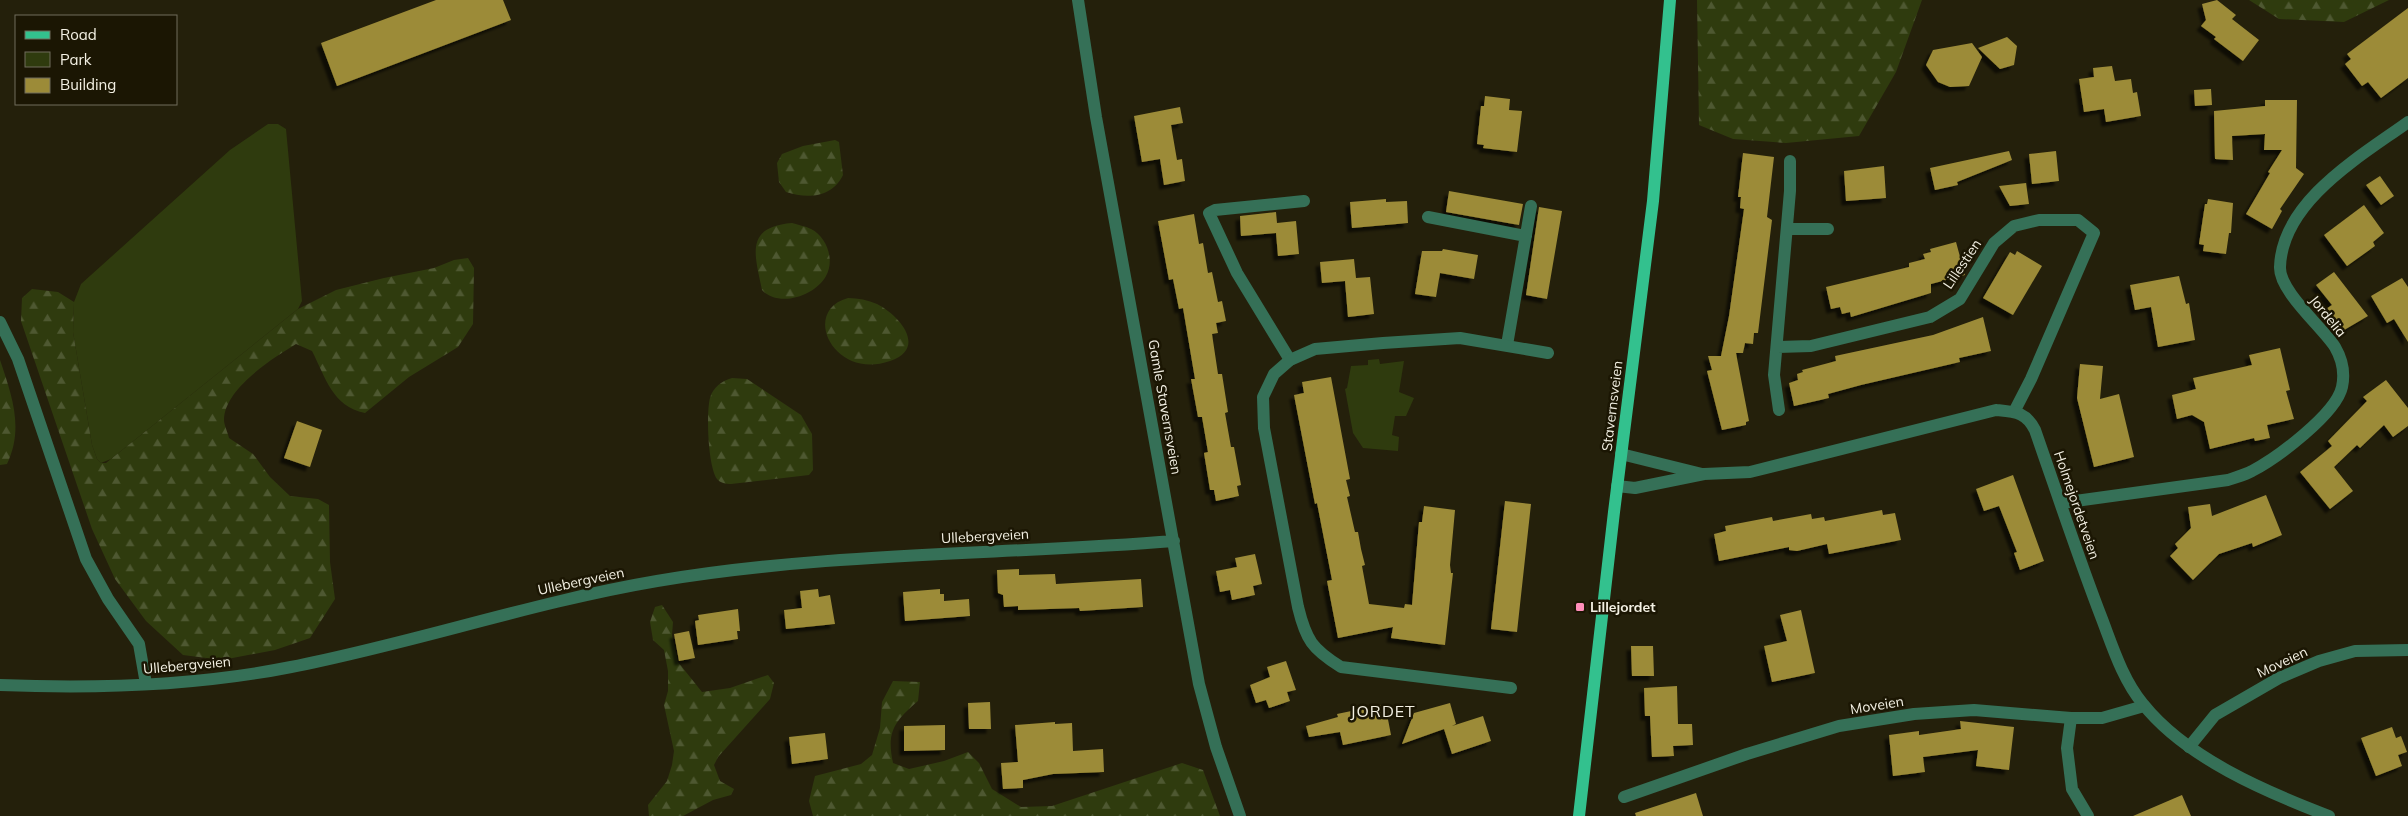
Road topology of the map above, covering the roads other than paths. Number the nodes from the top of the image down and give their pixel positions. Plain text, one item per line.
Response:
1 (1078, 0) edge
2 (1670, 0) edge
3 (2408, 122) edge
4 (1790, 161) dead end
5 (1304, 201) dead end
6 (1531, 206) dead end
7 (1428, 217) dead end
8 (1787, 229) junction
9 (1828, 230) dead end
10 (1526, 236) junction
11 (0, 322) edge
12 (1508, 345) junction
13 (1777, 347) junction
14 (1548, 353) dead end
15 (1290, 360) junction
16 (1779, 410) dead end
17 (2014, 412) junction
18 (1621, 454) junction
19 (1704, 474) junction
20 (1617, 486) junction
21 (2061, 503) junction
22 (1174, 541) junction
23 (2408, 650) edge
24 (146, 684) junction
25 (0, 685) edge
26 (1511, 688) dead end
27 (2144, 706) junction
28 (2071, 718) junction
29 (2189, 747) junction
30 (1624, 797) dead end
31 (1240, 816) edge
32 (1579, 816) edge
33 (2088, 816) edge
34 (2329, 816) edge

1 - 22 street, Gamle Stavernsveien
2 - 18 main road, Stavernsveien
3 - 21 street, Jordelia
4 - 8 street
5 - 15 street
6 - 10 street
7 - 10 street
8 - 9 street
8 - 13 street
10 - 12 street
11 - 24 street
12 - 14 street
12 - 15 street
13 - 16 street
13 - 17 street, Lillestien
15 - 26 street
17 - 19 street
17 - 21 street, Holmejordetveien
18 - 19 street
18 - 20 main road, Stavernsveien
19 - 20 street
20 - 32 main road, Stavernsveien
21 - 27 street, Holmejordetveien
22 - 24 street, Ullebergveien
22 - 31 street, Gamle Stavernsveien
23 - 29 street, Moveien
24 - 25 street, Ullebergveien
27 - 28 street, Moveien
27 - 29 street, Holmejordetveien
28 - 30 street, Moveien
28 - 33 street
29 - 34 street, Holmejordetveien

